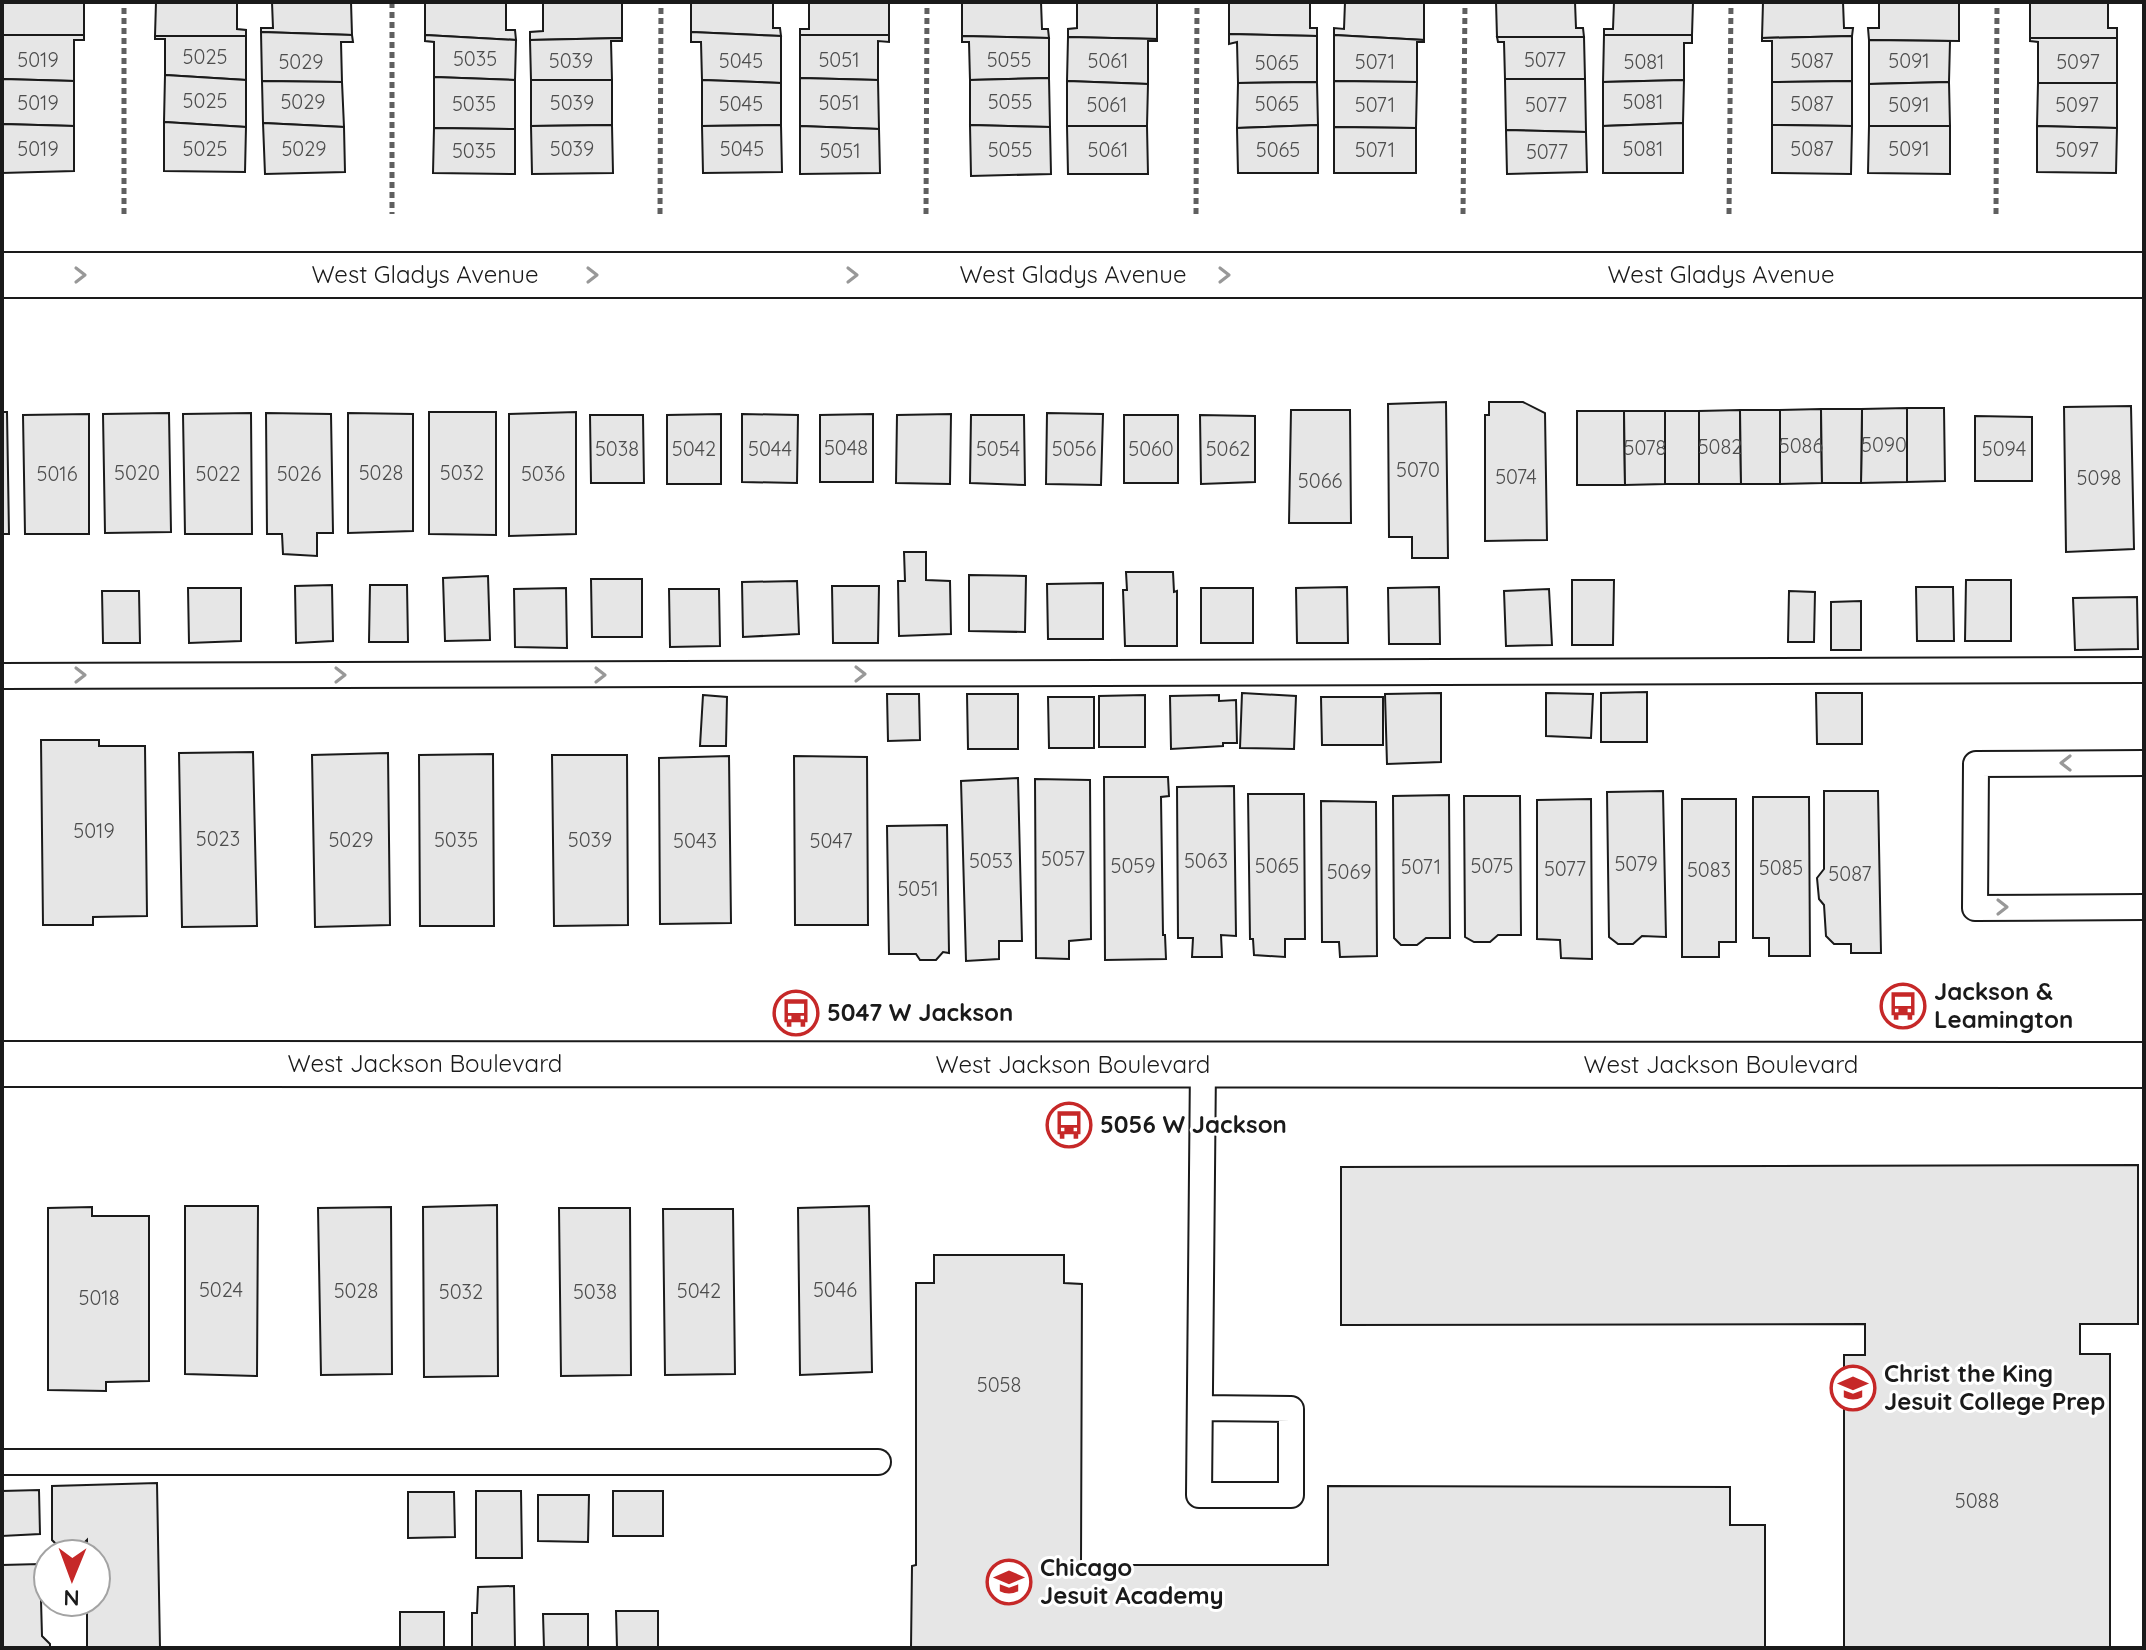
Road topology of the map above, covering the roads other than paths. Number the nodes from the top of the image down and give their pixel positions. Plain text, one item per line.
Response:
1 (2, 275) edge
2 (2144, 275) edge
3 (2144, 670) edge
4 (2, 676) edge
5 (2144, 763) edge
6 (2144, 907) edge
7 (2, 1064) edge
8 (1203, 1065) junction
9 (2144, 1065) edge
10 (1200, 1408) junction
11 (2, 1462) edge
12 (878, 1462) dead end

1 -> 2 street, West Gladys Avenue
4 -> 3 lane
5 -> 6 lane
7 - 8 street, West Jackson Boulevard
8 - 9 street, West Jackson Boulevard
8 - 10 lane
10 - 10 lane
11 - 12 lane

